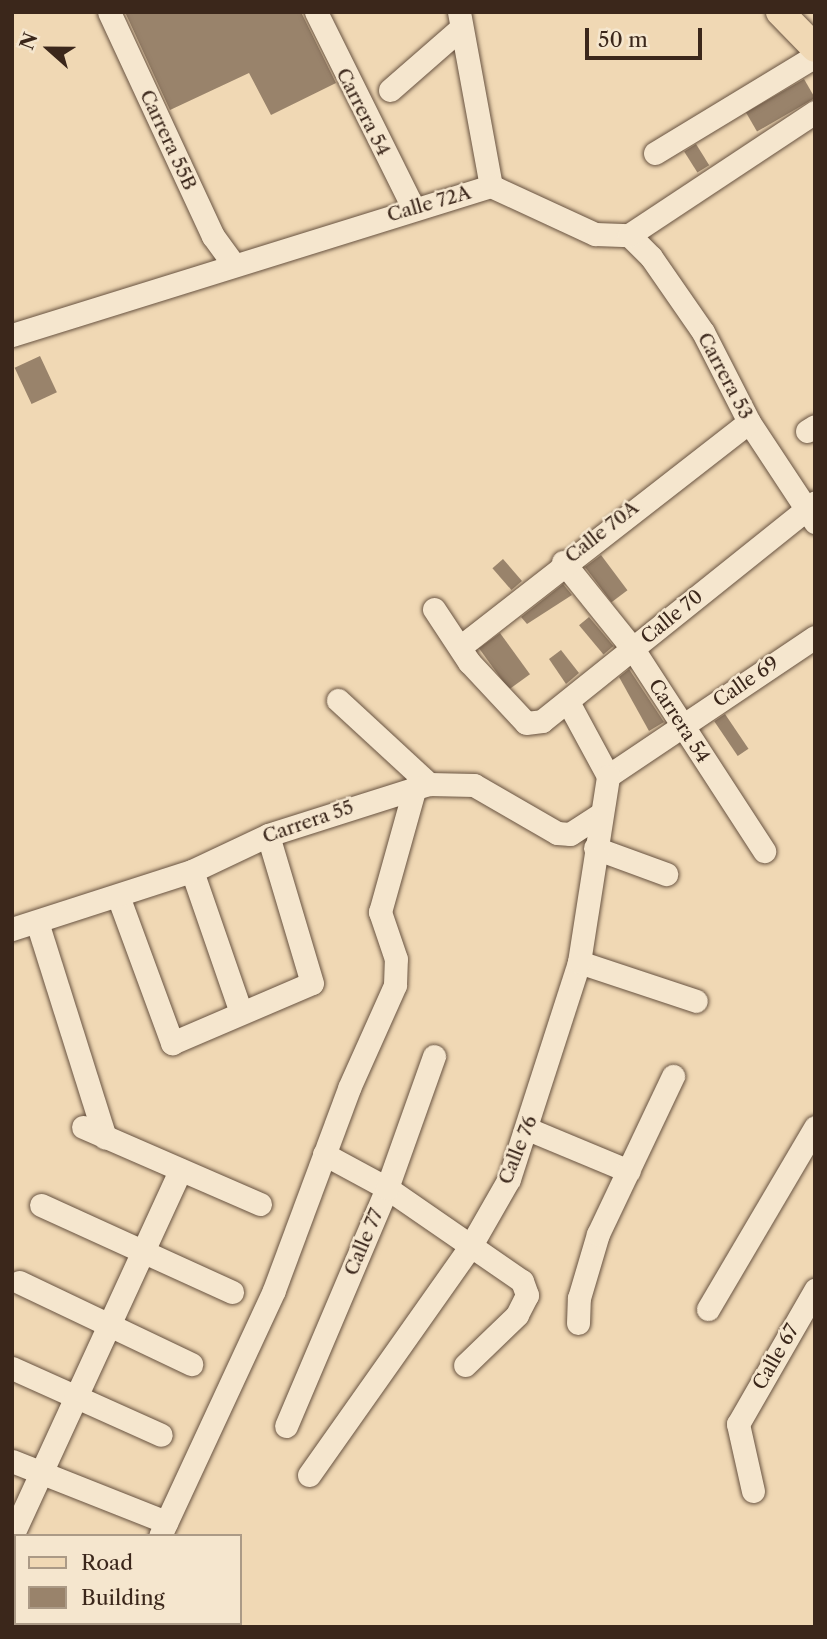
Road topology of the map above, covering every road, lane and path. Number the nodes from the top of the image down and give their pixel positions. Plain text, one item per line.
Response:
1 (109, 12) edge
2 (316, 12) edge
3 (780, 12) edge
4 (460, 20) edge
5 (815, 48) edge
6 (815, 56) edge
7 (390, 90) dead end
8 (815, 112) edge
9 (655, 153) dead end
10 (491, 186) junction
11 (414, 209) junction
12 (629, 235) junction
13 (233, 264) junction
14 (12, 335) edge
15 (749, 422) junction
16 (812, 511) edge
17 (564, 562) junction
18 (434, 609) dead end
19 (815, 636) edge
20 (460, 647) junction
21 (633, 649) junction
22 (338, 700) dead end
23 (568, 702) junction
24 (681, 725) junction
25 (608, 776) junction
26 (422, 785) junction
27 (598, 815) junction
28 (268, 835) junction
29 (595, 848) junction
30 (764, 851) dead end
31 (192, 871) junction
32 (666, 874) dead end
33 (118, 897) junction
34 (37, 922) junction
35 (12, 929) edge
36 (579, 962) junction
37 (696, 1001) dead end
38 (240, 1010) junction
39 (434, 1056) dead end
40 (673, 1076) dead end
41 (83, 1127) dead end
42 (815, 1127) edge
43 (528, 1129) junction
44 (105, 1138) junction
45 (324, 1154) junction
46 (180, 1170) junction
47 (629, 1171) junction
48 (387, 1188) junction
49 (260, 1204) dead end
50 (41, 1205) dead end
51 (470, 1247) junction
52 (142, 1251) junction
53 (19, 1282) dead end
54 (815, 1290) edge
55 (232, 1292) dead end
56 (708, 1309) dead end
57 (578, 1323) dead end
58 (108, 1325) junction
59 (191, 1364) dead end
60 (465, 1365) dead end
61 (12, 1368) edge
62 (76, 1396) junction
63 (286, 1426) dead end
64 (161, 1436) dead end
65 (12, 1461) edge
66 (40, 1474) junction
67 (309, 1475) dead end
68 (753, 1491) dead end
69 (163, 1529) edge
70 (12, 1536) edge

1 - 13 street, Carrera 55B
2 - 11 street, Carrera 54
3 - 5 main road
4 - 7 street
4 - 10 street
6 - 9 street
8 - 12 street
10 - 11 street, Calle 72A
10 - 12 street, Calle 72A
11 - 13 street, Calle 72A
12 - 15 street, Carrera 53
13 - 14 street, Calle 72A
15 - 16 street, Carrera 53
15 - 17 street, Calle 70A
16 - 21 street, Calle 70
17 - 20 street, Calle 70A
17 - 21 street, Carrera 54
18 - 20 street
19 - 24 street, Calle 69
20 - 23 street, Calle 70
21 - 23 street, Calle 70
21 - 24 street, Carrera 54
22 - 26 street
23 - 25 street
24 - 25 street, Calle 69
24 - 30 street, Carrera 54
25 - 27 street, Calle 76
26 - 27 street, Carrera 55
26 - 28 street, Carrera 55
26 - 45 street
27 - 29 street, Calle 76
28 - 31 street, Carrera 55
28 - 38 street
29 - 32 street
29 - 36 street, Calle 76
31 - 33 street, Carrera 55
31 - 38 street
33 - 34 street, Carrera 55
33 - 38 street
34 - 35 street, Carrera 55
34 - 44 street
36 - 37 street
36 - 43 street, Calle 76
39 - 48 street, Calle 77
40 - 47 street
41 - 44 street
42 - 56 street
43 - 47 street
43 - 51 street, Calle 76
44 - 46 street
45 - 48 street
45 - 69 street
46 - 49 street
46 - 52 street
47 - 57 street
48 - 51 street
48 - 63 street, Calle 77
50 - 52 street
51 - 60 street
51 - 67 street, Calle 76
52 - 55 street
52 - 58 street
53 - 58 street
54 - 68 street, Calle 67
58 - 59 street
58 - 62 street
61 - 62 street
62 - 64 street
62 - 66 street
65 - 66 street
66 - 69 street
66 - 70 street

